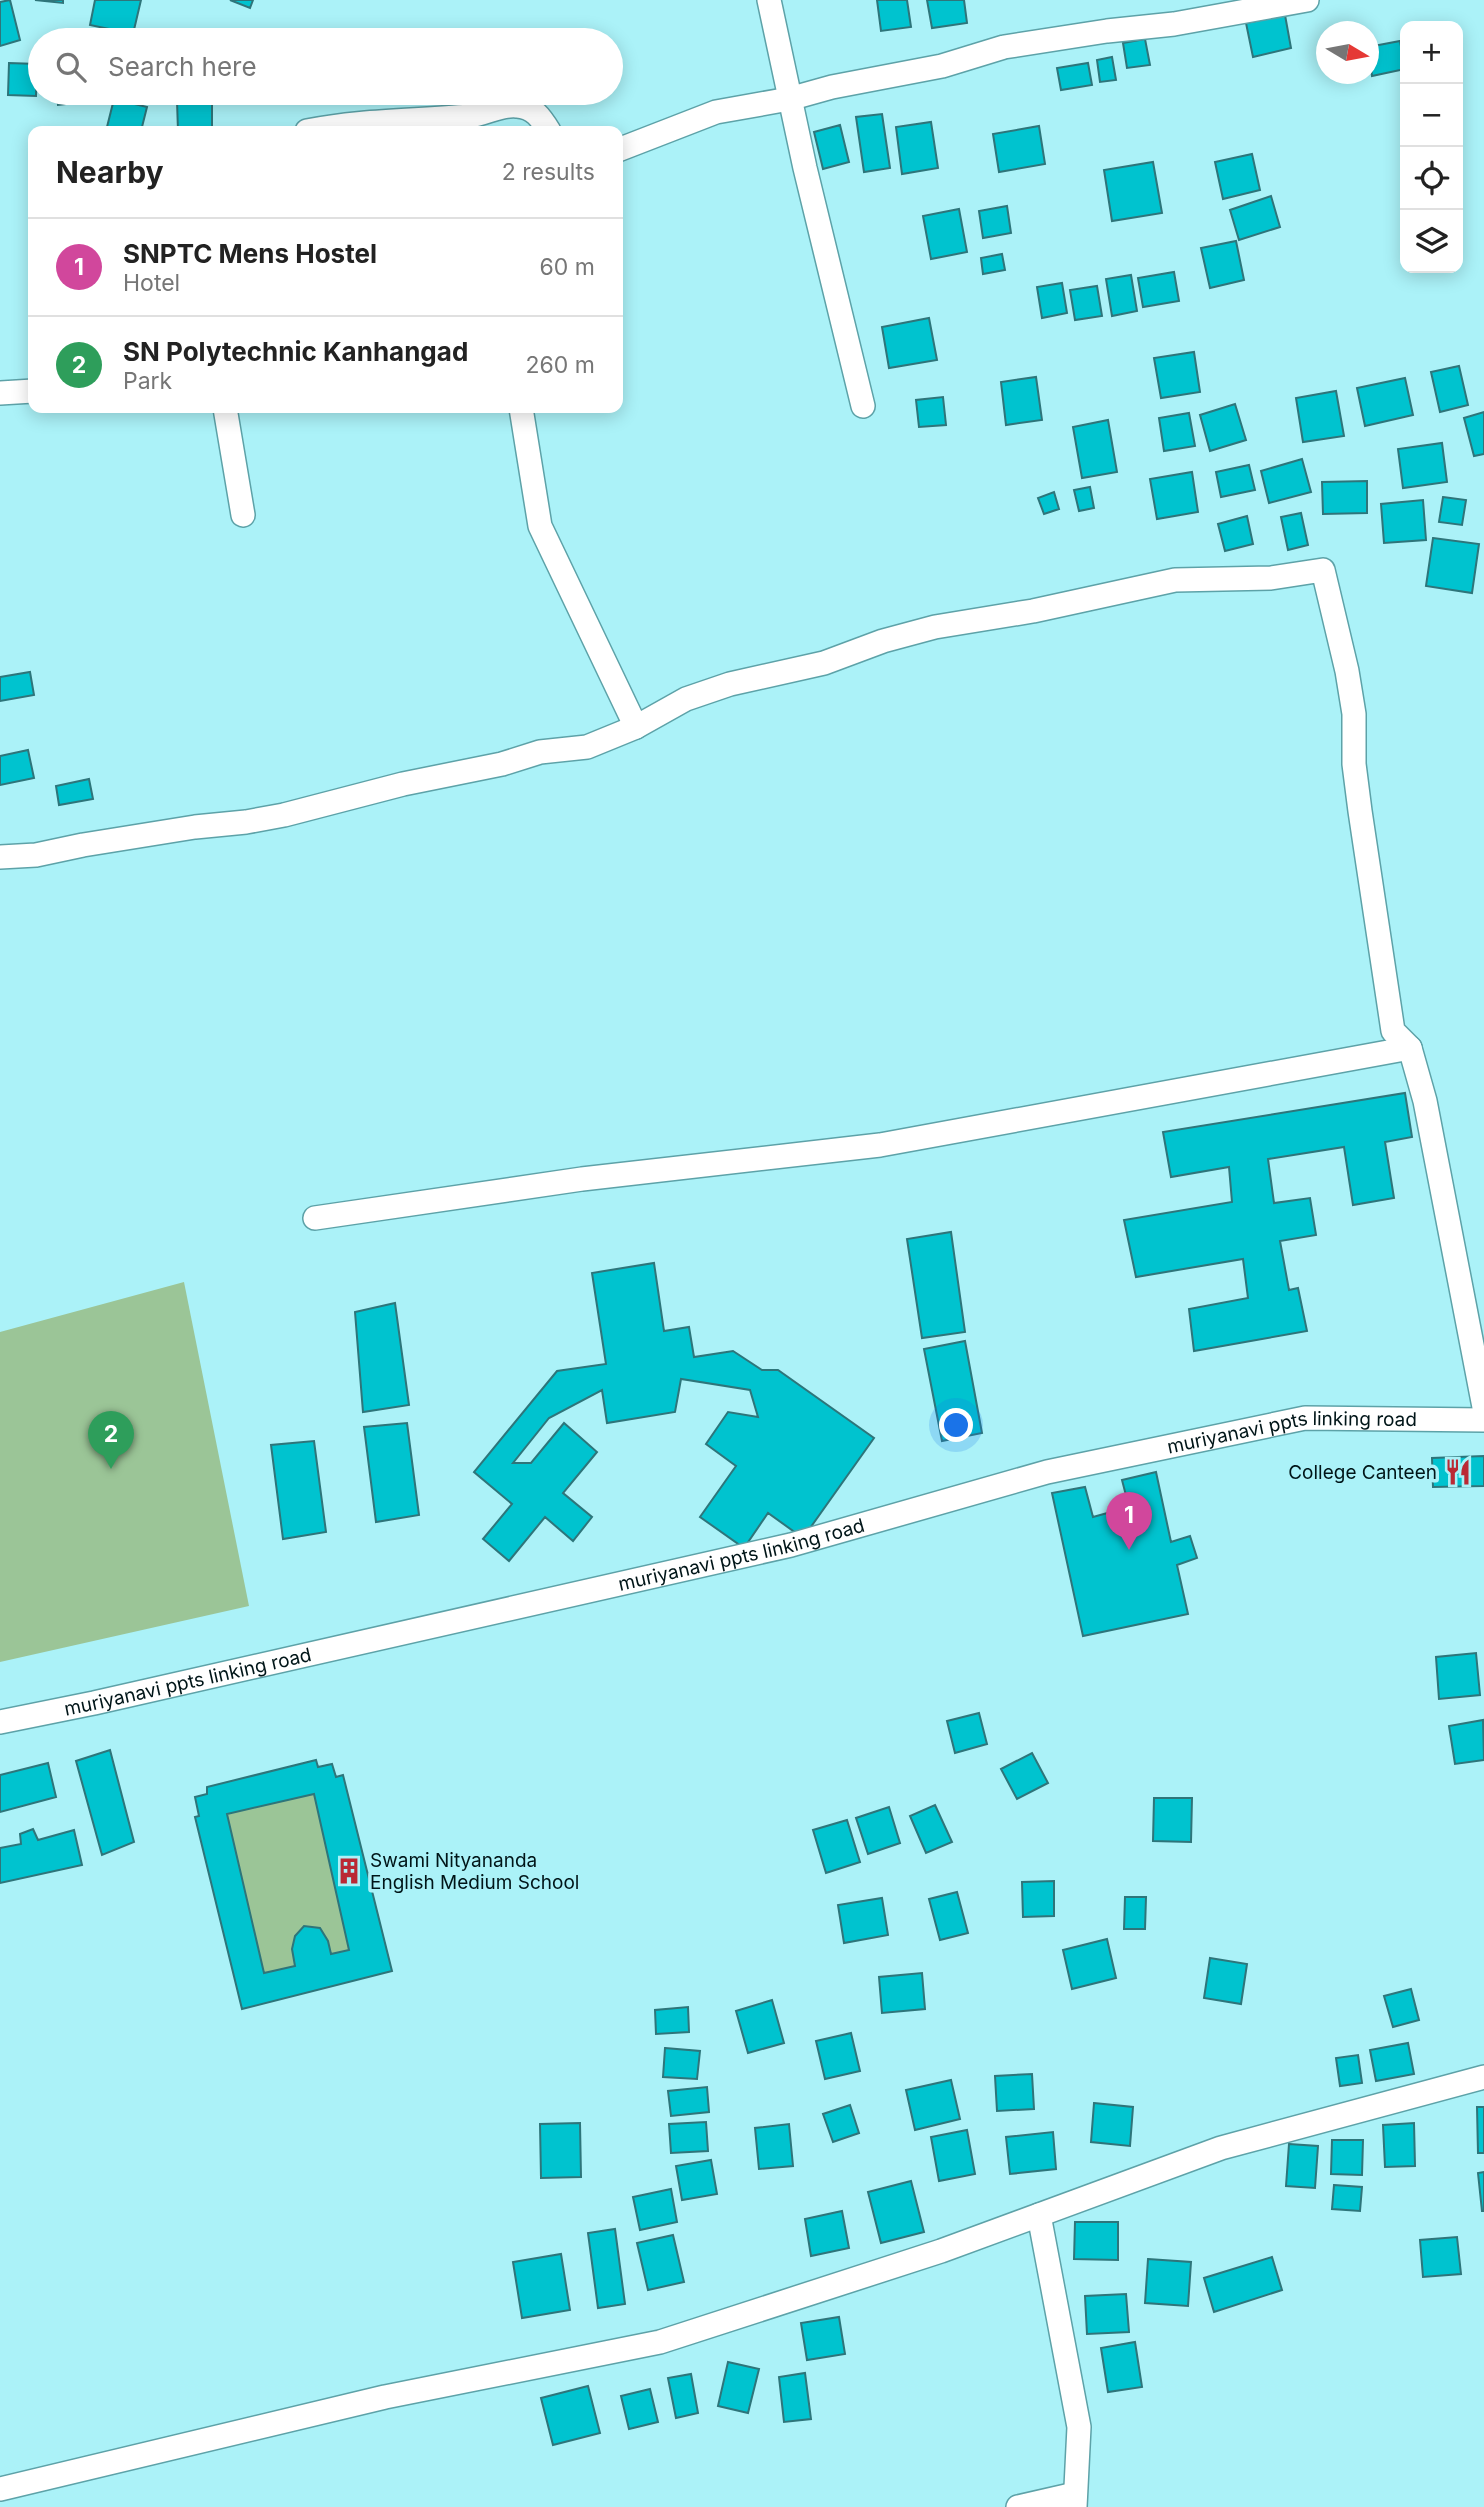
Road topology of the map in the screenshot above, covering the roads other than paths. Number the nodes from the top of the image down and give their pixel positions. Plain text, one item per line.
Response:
1 (769, 0) edge
2 (1307, 0) edge
3 (789, 99) junction
4 (474, 123) edge
5 (332, 126) edge
6 (546, 126) edge
7 (623, 148) edge
8 (28, 391) edge
9 (0, 393) edge
10 (863, 406) dead end
11 (226, 413) edge
12 (522, 413) edge
13 (243, 515) dead end
14 (636, 727) junction
15 (0, 857) edge
16 (1410, 1048) junction
17 (315, 1218) dead end
18 (1484, 1407) edge
19 (1484, 1420) edge
20 (0, 1722) edge
21 (1484, 2077) edge
22 (1039, 2215) junction
23 (0, 2489) edge
24 (1075, 2501) edge
25 (1018, 2507) edge

1 - 3 street
2 - 3 street
3 - 7 street
3 - 10 street
4 - 5 street
4 - 6 street
8 - 9 street
11 - 13 street
12 - 14 street
14 - 15 street
14 - 16 street
16 - 17 street
16 - 18 street
19 - 20 street, muriyanavi ppts linking road
21 - 22 street
22 - 23 street
22 - 24 street
24 - 25 street

